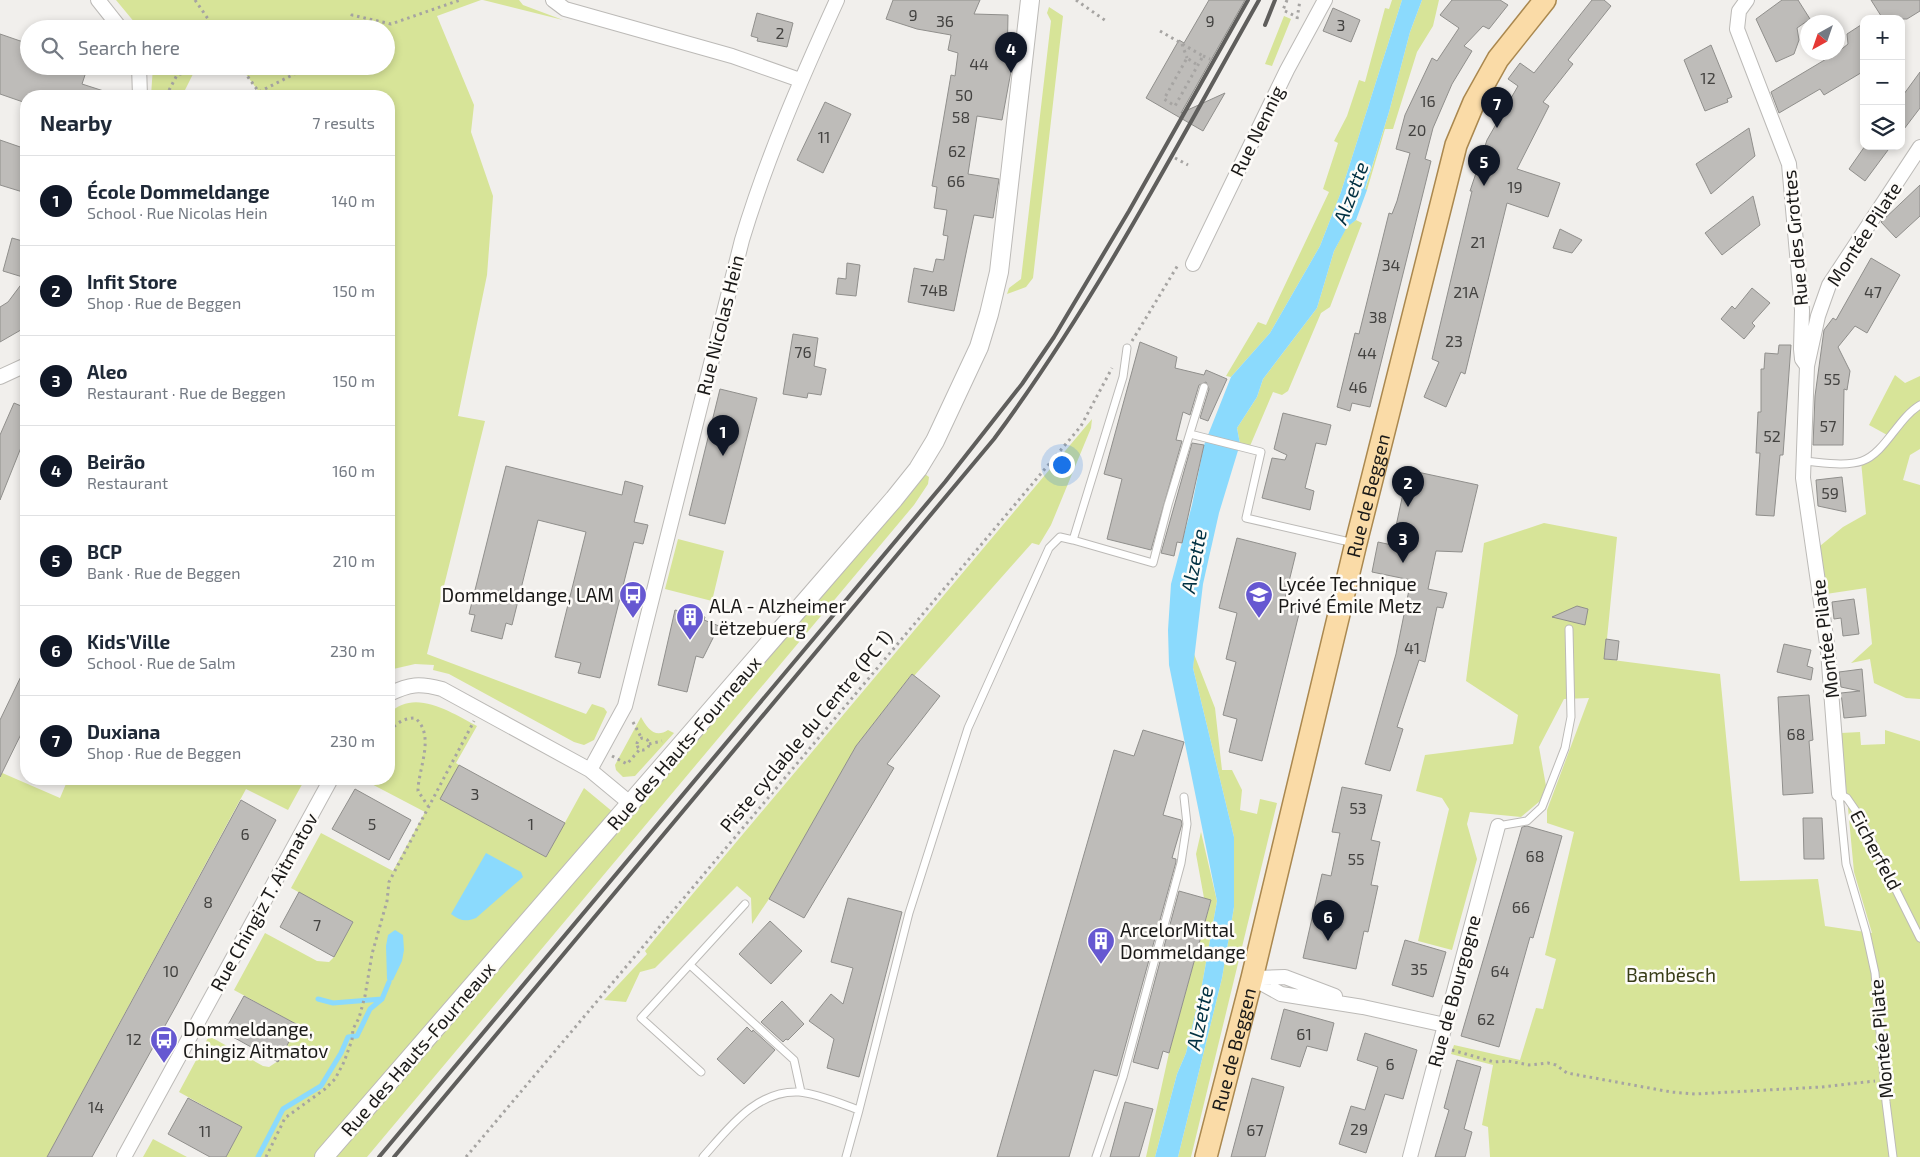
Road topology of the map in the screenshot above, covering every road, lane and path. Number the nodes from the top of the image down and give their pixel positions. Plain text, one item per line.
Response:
1 (98, 0) edge
2 (195, 0) edge
3 (460, 0) edge
4 (553, 0) edge
5 (837, 0) edge
6 (1030, 0) edge
7 (1076, 0) edge
8 (1287, 0) edge
9 (1325, 0) edge
10 (1544, 0) edge
11 (1747, 0) edge
12 (1297, 17) dead end
13 (114, 20) edge
14 (209, 20) edge
15 (351, 20) edge
16 (374, 20) edge
17 (1106, 21) dead end
18 (395, 23) edge
19 (1160, 31) dead end
20 (1181, 43) junction
21 (1203, 56) junction
22 (1187, 58) junction
23 (1210, 60) dead end
24 (1196, 64) dead end
25 (139, 75) edge
26 (177, 75) edge
27 (247, 75) edge
28 (292, 75) edge
29 (800, 80) junction
30 (140, 90) edge
31 (169, 90) edge
32 (258, 90) edge
33 (263, 90) edge
34 (1920, 147) edge
35 (1175, 158) dead end
36 (1188, 165) dead end
37 (1193, 264) dead end
38 (1151, 312) dead end
39 (1127, 348) junction
40 (1807, 366) junction
41 (20, 368) edge
42 (0, 376) edge
43 (1204, 387) dead end
44 (1920, 406) edge
45 (1190, 434) junction
46 (1803, 460) junction
47 (1073, 540) junction
48 (1356, 543) junction
49 (1569, 629) dead end
50 (395, 691) edge
51 (480, 709) junction
52 (395, 725) edge
53 (640, 749) dead end
54 (601, 751) junction
55 (590, 770) junction
56 (328, 785) edge
57 (1839, 794) junction
58 (1184, 797) dead end
59 (631, 804) junction
60 (428, 806) junction
61 (1498, 826) joint
62 (745, 904) dead end
63 (1920, 938) edge
64 (690, 965) junction
65 (1252, 978) junction
66 (1445, 1025) junction
67 (1440, 1046) junction
68 (701, 1072) dead end
69 (1884, 1080) junction
70 (801, 1092) junction
71 (859, 1110) junction
72 (124, 1157) edge
73 (266, 1157) edge
74 (324, 1157) edge
75 (466, 1157) edge
76 (703, 1157) edge
77 (846, 1157) edge
78 (1096, 1157) edge
79 (1206, 1157) edge
80 (1410, 1157) edge
81 (1893, 1157) edge

1 - 13 street
2 - 14 path
3 - 18 path
4 - 29 street
5 - 29 street, Rue Nicolas Hein
6 - 59 street, Rue des Hauts-Fourneaux
7 - 17 path
8 - 12 path
9 - 37 street, Rue Nennig
10 - 48 main road, Rue de Beggen
11 - 40 street, Rue des Grottes
15 - 16 path
19 - 20 path
20 - 21 path
20 - 22 path
21 - 22 path
21 - 23 path
22 - 24 path
25 - 30 street
26 - 31 path
27 - 32 path
28 - 33 path
29 - 54 street, Rue Nicolas Hein
34 - 40 street, Montée Pilate
35 - 36 path
38 - 39 path, Piste cyclable du Centre (PC 1)
39 - 47 lane
39 - 75 path, Piste cyclable du Centre (PC 1)
40 - 46 street, Montée Pilate
41 - 42 street
43 - 45 lane
44 - 46 lane
45 - 47 lane
45 - 48 lane
46 - 57 street, Montée Pilate
47 - 71 lane
48 - 65 main road, Rue de Beggen
49 - 61 lane
50 - 51 street
51 - 55 street
51 - 60 path
52 - 60 path
53 - 54 path
54 - 55 street, Rue Nicolas Hein
55 - 59 street
56 - 72 street, Rue Chingiz T. Aitmatov
57 - 63 lane, Eicherfeld
57 - 69 lane, Montée Pilate
58 - 78 lane
59 - 74 street, Rue des Hauts-Fourneaux
60 - 73 path
61 - 66 street, Rue de Bourgogne
62 - 64 lane
64 - 68 lane
64 - 70 lane
65 - 66 street
65 - 79 main road, Rue de Beggen
66 - 67 street, Rue de Bourgogne
67 - 69 path
67 - 80 street, Rue de Bourgogne
69 - 81 lane, Montée Pilate
70 - 71 lane
70 - 76 lane
71 - 77 lane

